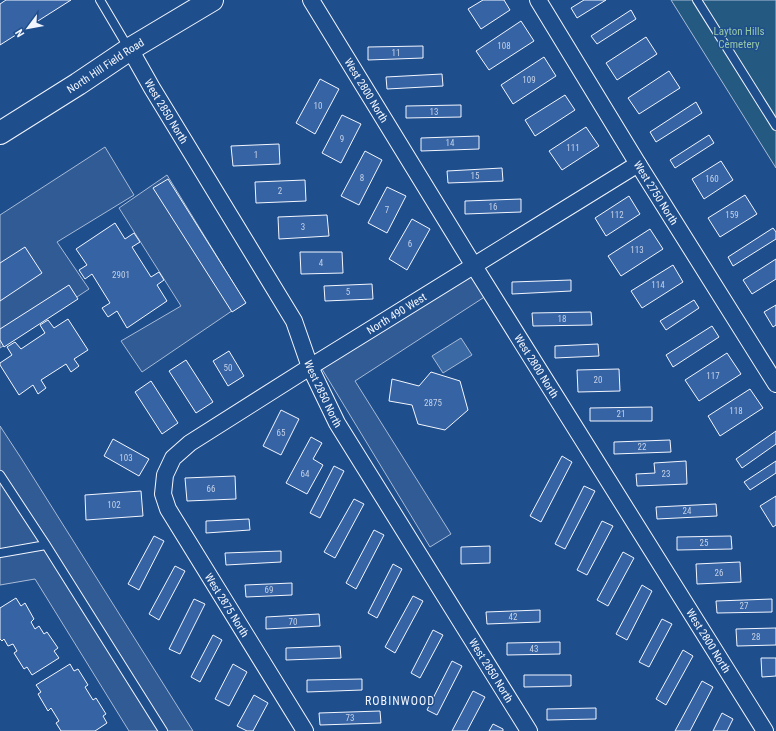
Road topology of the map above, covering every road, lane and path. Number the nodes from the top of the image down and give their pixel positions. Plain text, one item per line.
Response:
1 (100, 0) edge
2 (212, 0) edge
3 (311, 0) edge
4 (538, 0) edge
5 (697, 0) edge
6 (130, 49) junction
7 (776, 126) edge
8 (0, 133) edge
9 (638, 164) junction
10 (474, 266) junction
11 (310, 367) junction
12 (776, 384) edge
13 (0, 475) edge
14 (165, 475) joint
15 (46, 545) junction
16 (0, 553) edge
17 (163, 731) edge
18 (305, 731) edge
19 (529, 731) edge
20 (765, 731) edge

1 - 6 lane
2 - 6 main road, North Hill Field Road
3 - 10 street, West 2800 North
4 - 9 street, West 2750 North
5 - 7 lane
6 - 8 main road, North Hill Field Road
6 - 11 street, West 2850 North
9 - 10 street, North 490 West
9 - 12 street, West 2750 North
10 - 11 street, North 490 West
10 - 20 street, West 2800 North
11 - 14 street, North 490 West
11 - 19 street, West 2850 North
13 - 15 lane
14 - 18 street, West 2875 North
15 - 16 lane
15 - 17 lane

